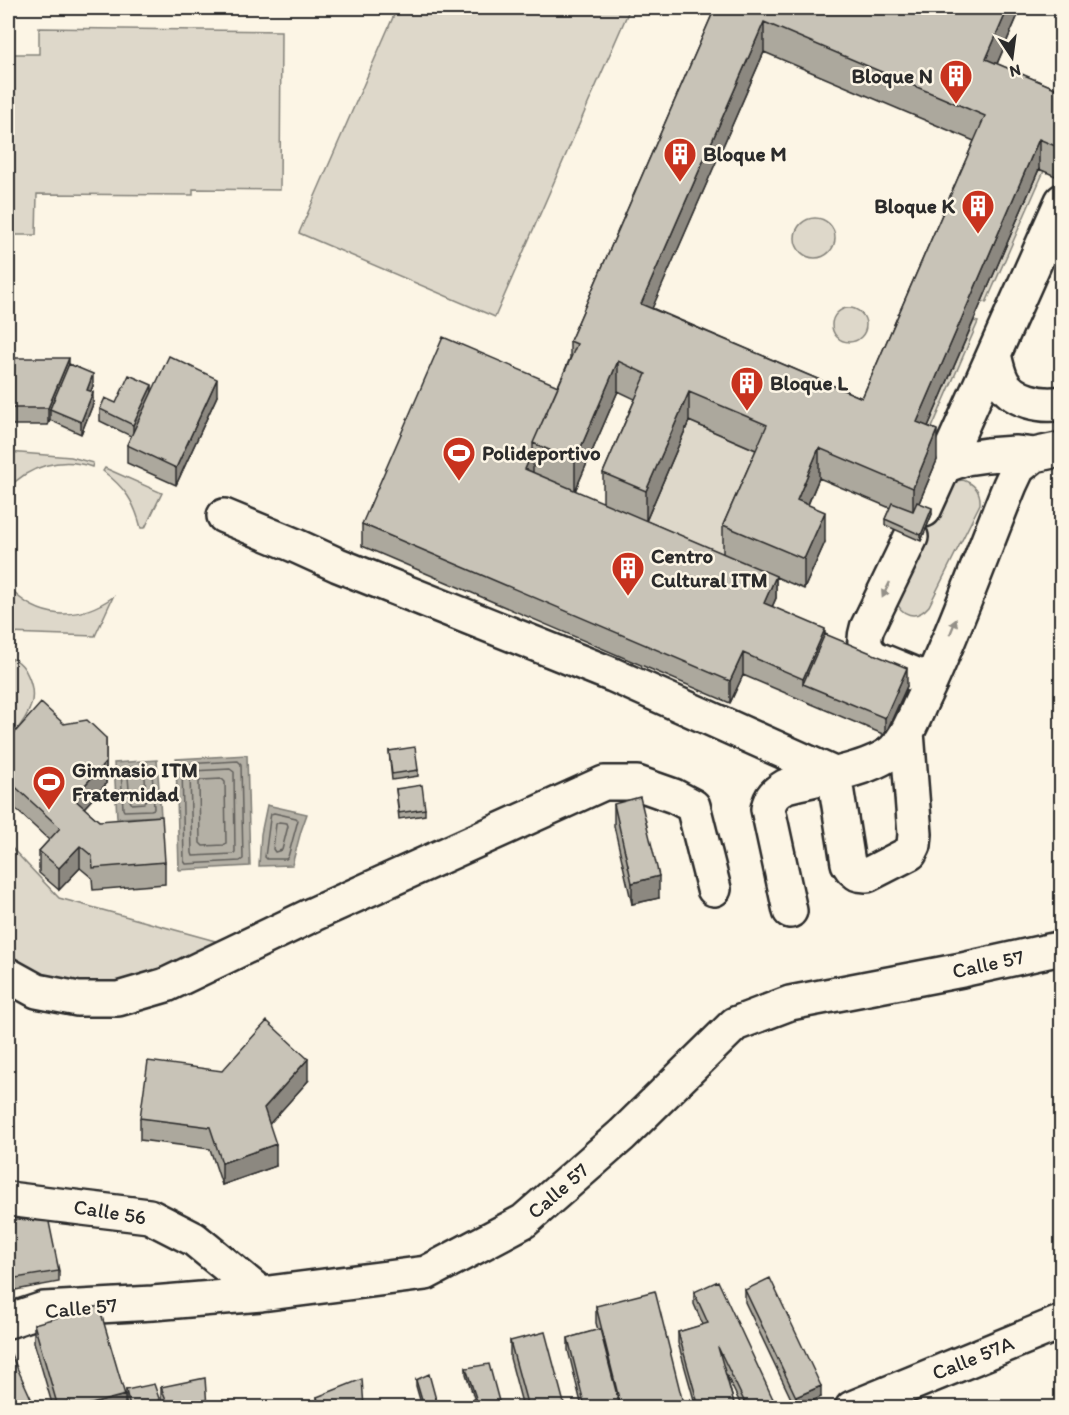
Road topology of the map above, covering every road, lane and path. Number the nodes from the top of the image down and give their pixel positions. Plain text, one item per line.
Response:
1 (1062, 201) edge
2 (994, 354) junction
3 (1062, 403) edge
4 (1048, 452) edge
5 (944, 466) junction
6 (224, 516) dead end
7 (931, 681) junction
8 (907, 732) junction
9 (834, 774) junction
10 (714, 889) dead end
11 (790, 911) dead end
12 (1062, 948) edge
13 (8, 975) edge
14 (8, 1199) edge
15 (261, 1294) junction
16 (8, 1321) edge
17 (1062, 1322) edge
18 (852, 1407) edge

1 - 2 street
2 - 3 street
2 - 5 street
4 - 5 street
7 -> 4 street
5 -> 7 street
6 - 9 street
7 - 8 street
8 - 9 street
8 - 9 street
9 - 11 street
10 - 13 street
12 - 15 street, Calle 57
14 - 15 street, Calle 56
15 - 16 street, Calle 57
17 - 18 street, Calle 57A

